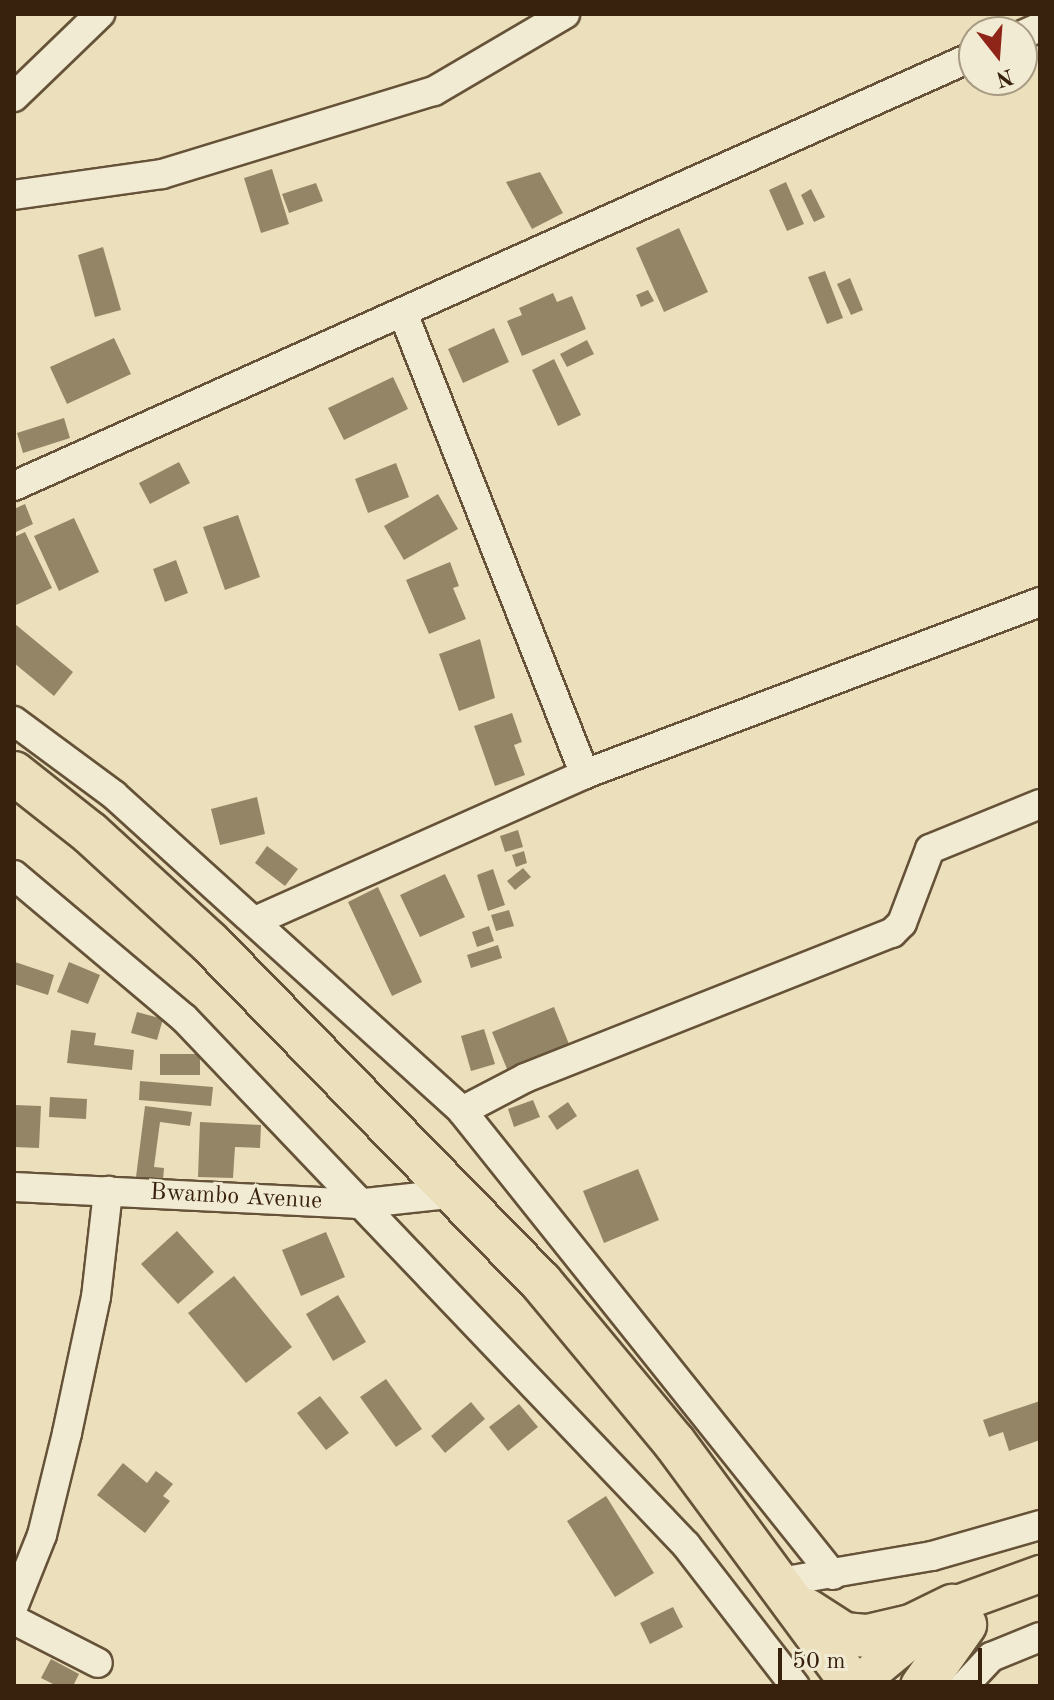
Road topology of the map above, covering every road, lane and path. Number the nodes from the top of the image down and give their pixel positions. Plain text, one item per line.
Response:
1 (100, 14) edge
2 (565, 14) edge
3 (958, 63) edge
4 (14, 97) edge
5 (14, 195) edge
6 (403, 313) junction
7 (14, 486) edge
8 (1040, 602) edge
9 (14, 721) edge
10 (14, 773) edge
11 (585, 774) junction
12 (1040, 804) edge
13 (14, 875) edge
14 (255, 921) junction
15 (462, 1111) junction
16 (14, 1187) edge
17 (108, 1191) junction
18 (457, 1193) junction
19 (356, 1204) junction
20 (1040, 1525) edge
21 (1040, 1574) edge
22 (833, 1575) junction
23 (1040, 1584) edge
24 (784, 1587) junction
25 (14, 1605) edge
26 (958, 1615) junction
27 (14, 1620) edge
28 (1040, 1637) edge
29 (98, 1663) dead end
30 (795, 1686) edge
31 (854, 1686) edge
32 (892, 1686) edge
33 (922, 1686) edge
34 (964, 1686) edge

1 - 4 street
2 - 5 street
3 - 6 street
6 - 7 street
6 - 11 street
8 - 11 street
9 - 14 street
10 - 18 highway
11 - 14 street
12 - 15 street
13 - 19 street
14 - 15 street
15 - 22 street
16 - 17 street, Bwambo Avenue
17 - 19 street, Bwambo Avenue
17 - 25 street
18 - 19 street, Bwambo Avenue
18 - 24 highway
19 - 30 street
20 - 22 street
21 - 26 main road
22 - 24 street
23 - 26 main road
24 - 26 highway
24 - 31 highway
26 - 31 main road
26 - 32 main road
26 - 33 highway
27 - 29 street
28 - 34 street

